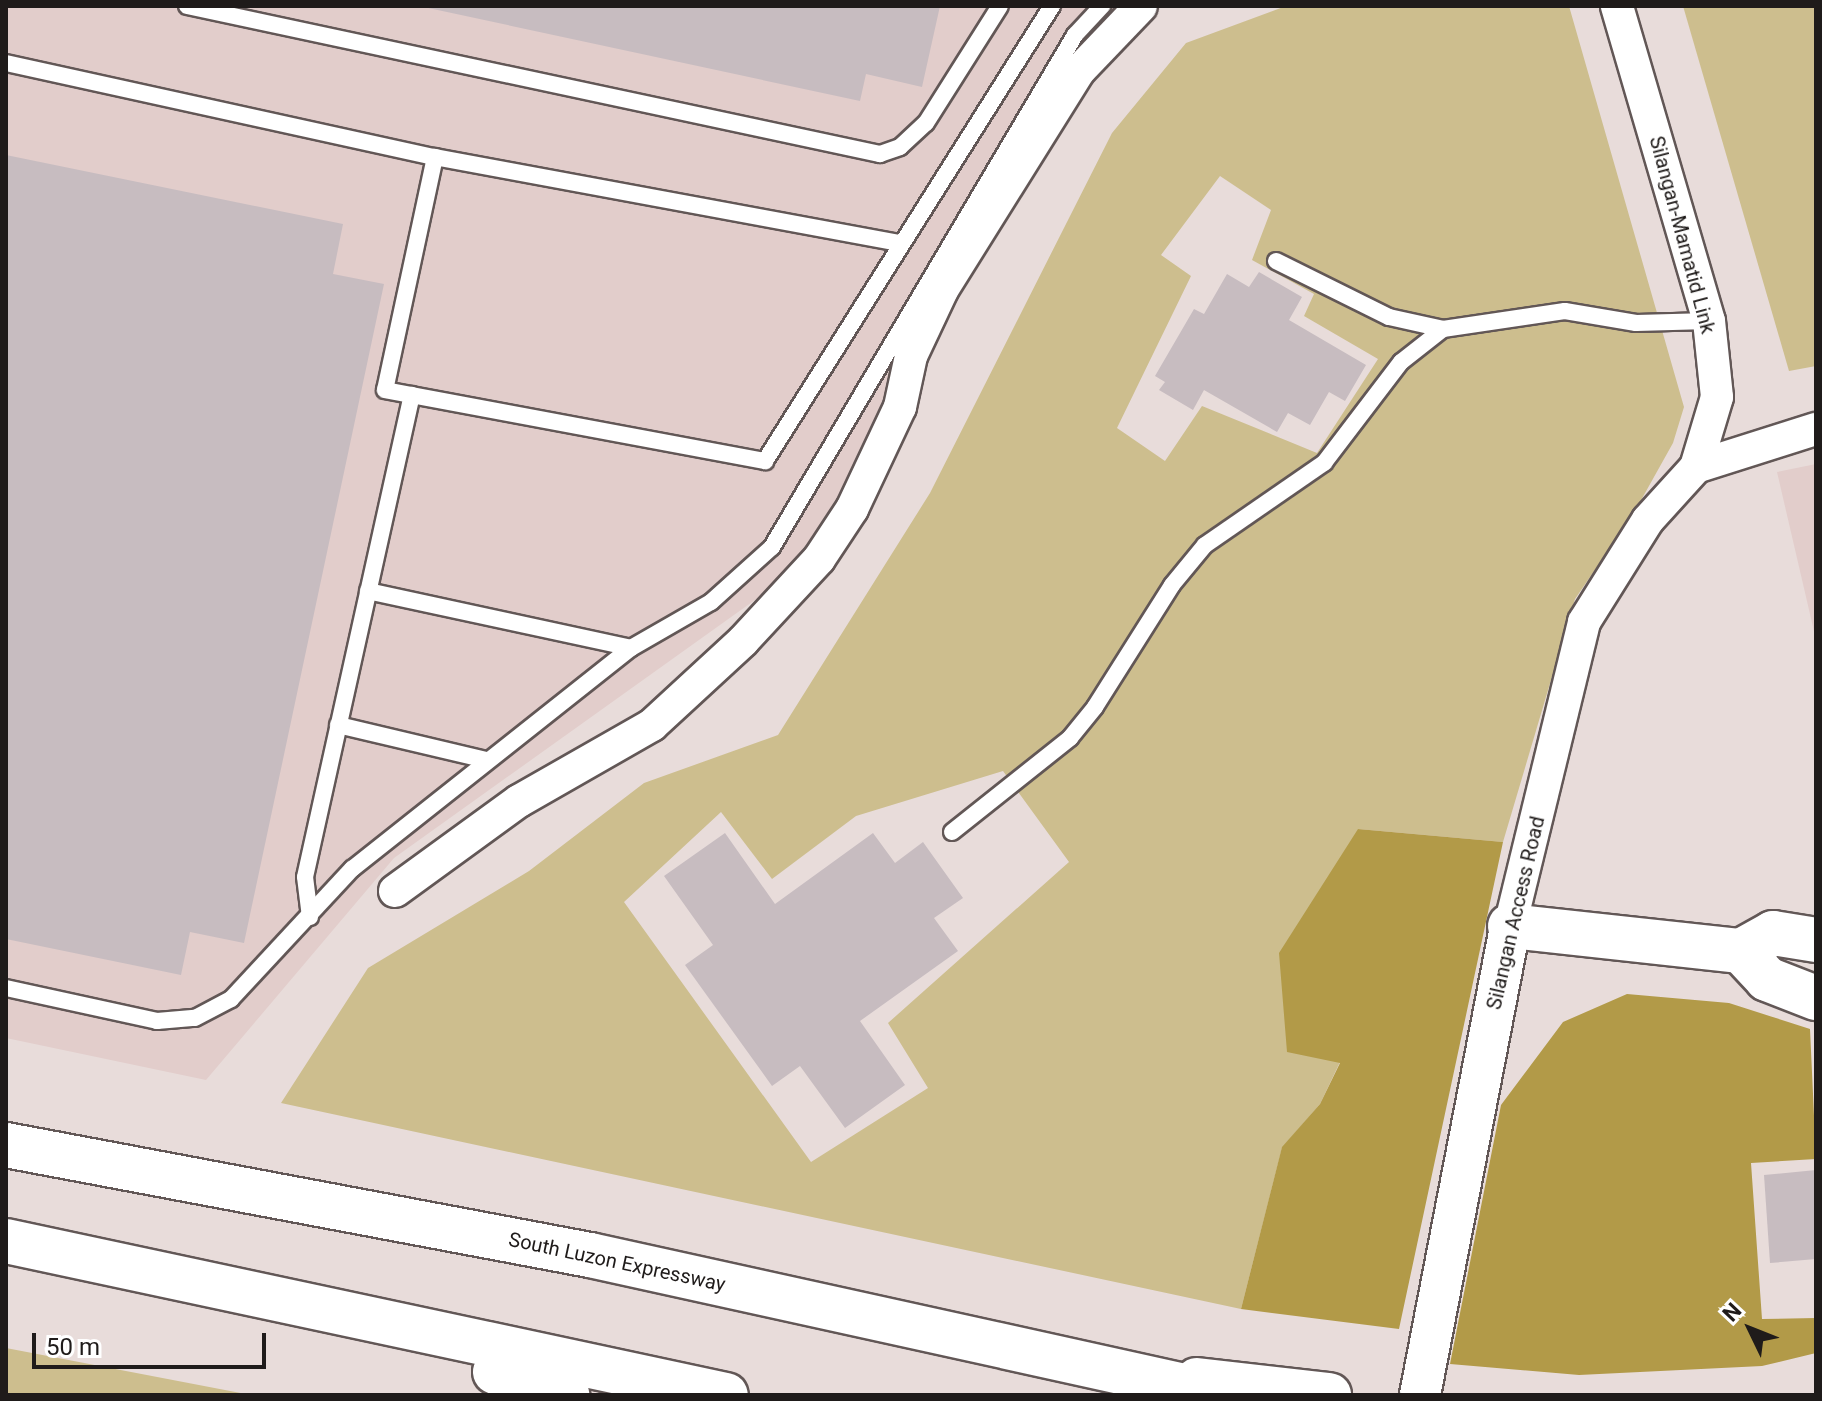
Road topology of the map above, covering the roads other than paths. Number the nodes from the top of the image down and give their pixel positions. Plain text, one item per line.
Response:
1 (187, 6) edge
2 (1000, 6) edge
3 (1052, 6) edge
4 (1102, 6) edge
5 (1141, 6) edge
6 (1617, 6) edge
7 (6, 63) edge
8 (435, 157) junction
9 (900, 243) junction
10 (1276, 261) dead end
11 (1709, 321) junction
12 (1443, 329) junction
13 (412, 395) junction
14 (1816, 429) edge
15 (1696, 467) junction
16 (368, 591) junction
17 (631, 648) junction
18 (338, 725) junction
19 (486, 760) junction
20 (952, 832) dead end
21 (395, 891) dead end
22 (310, 917) junction
23 (1510, 926) junction
24 (1816, 940) edge
25 (1741, 951) junction
26 (6, 988) edge
27 (1816, 998) edge
28 (6, 1145) edge
29 (6, 1241) edge
30 (268, 1299) junction
31 (1123, 1371) junction
32 (567, 1395) edge
33 (726, 1395) edge
34 (1225, 1395) edge
35 (1329, 1395) edge
36 (1420, 1395) edge

1 - 2 lane
3 - 9 lane
4 - 17 lane
5 - 21 street
6 - 11 street, Silangan-Mamatid Link
7 - 8 lane
8 - 9 lane
8 - 13 lane
9 - 13 lane
10 - 12 lane
11 - 12 lane
11 - 15 street, Silangan-Mamatid Link
12 - 20 lane
13 - 16 lane
14 - 15 street
15 - 23 street, Silangan Access Road
16 - 17 lane
16 - 18 lane
17 - 19 lane
18 - 19 lane
18 - 22 lane
19 - 22 lane
22 - 26 lane
23 - 25 highway
23 - 36 street, Silangan Access Road
24 - 25 highway
25 - 27 highway
28 - 31 highway, South Luzon Expressway
29 - 30 highway
30 - 32 highway
30 - 33 highway
31 - 34 highway, South Luzon Expressway
31 - 35 highway

